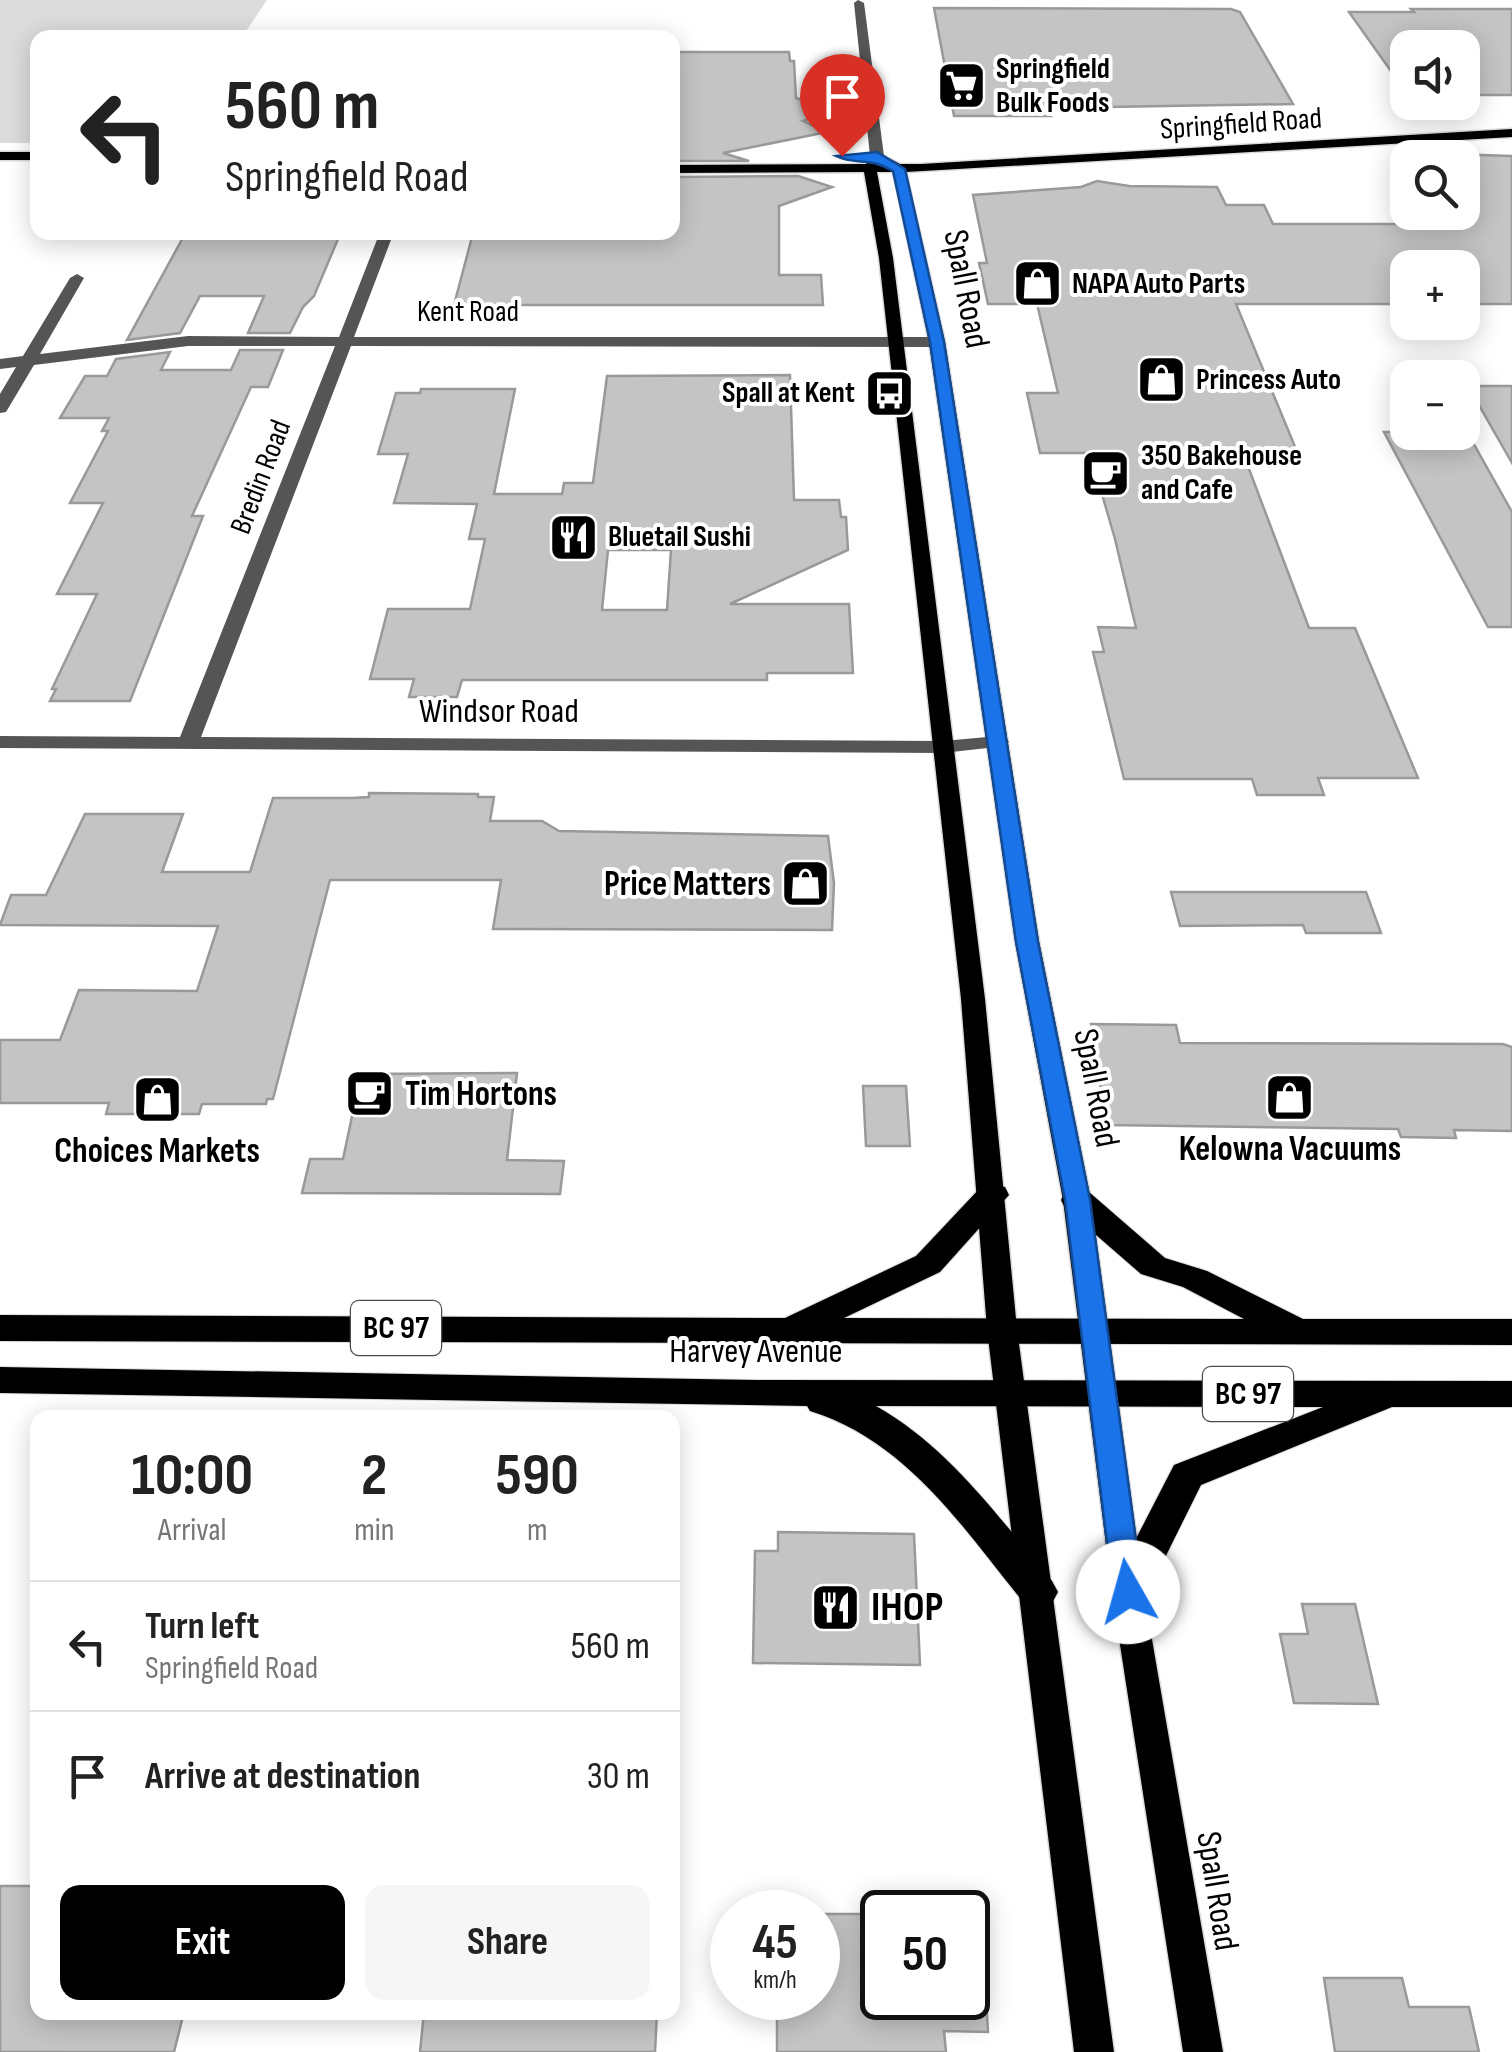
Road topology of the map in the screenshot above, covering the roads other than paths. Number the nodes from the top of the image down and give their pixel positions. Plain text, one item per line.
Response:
1 (859, 3) dead end
2 (1512, 121) edge
3 (1512, 132) edge
4 (0, 156) edge
5 (30, 156) edge
6 (680, 156) edge
7 (874, 162) junction
8 (978, 166) junction
9 (0, 168) edge
10 (30, 168) edge
11 (680, 168) edge
12 (899, 169) junction
13 (906, 195) junction
14 (383, 240) edge
15 (77, 278) dead end
16 (344, 338) junction
17 (894, 341) junction
18 (937, 342) junction
19 (28, 360) junction
20 (0, 364) edge
21 (0, 408) edge
22 (0, 742) edge
23 (189, 742) junction
24 (998, 742) junction
25 (943, 747) junction
26 (993, 1196) junction
27 (1077, 1200) junction
28 (0, 1328) edge
29 (792, 1328) junction
30 (1002, 1329) junction
31 (1094, 1330) junction
32 (1297, 1331) junction
33 (1512, 1332) edge
34 (0, 1380) edge
35 (1010, 1390) junction
36 (756, 1392) junction
37 (1103, 1394) junction
38 (1394, 1394) junction
39 (1512, 1394) edge
40 (1038, 1592) junction
41 (1128, 1592) junction
42 (1094, 2052) edge
43 (1203, 2052) edge

1 - 7 street, Spall Road
2 - 7 main road, Springfield Road
3 - 8 main road, Springfield Road
4 - 5 main road
6 - 7 main road, Springfield Road
7 - 11 main road, Springfield Road
7 - 12 main road, Springfield Road
7 - 17 main road, Spall Road
8 - 12 main road, Springfield Road
8 - 13 main road
9 - 10 main road
12 - 13 main road, Spall Road
13 - 18 main road, Spall Road
14 - 16 street, Bredin Road
15 - 19 street
16 - 17 street, Kent Road
16 - 19 street, Kent Road
16 - 23 street, Bredin Road
17 - 18 street, Kent Road
17 - 25 main road, Spall Road
18 - 24 main road, Spall Road
19 - 20 street, Kent Road
19 - 21 street
22 - 23 street, Windsor Road
23 - 25 street, Windsor Road
24 - 25 street, Windsor Road
24 - 27 main road, Spall Road
25 - 26 main road, Spall Road
26 - 29 highway
26 - 30 main road, Spall Road
27 - 31 main road, Spall Road
27 - 32 highway
28 - 29 highway, Harvey Avenue / BC 97
29 - 30 highway, Harvey Avenue / BC 97
30 - 31 highway, Harvey Avenue / BC 97
30 - 35 main road, Spall Road
31 - 32 highway, Harvey Avenue / BC 97
31 - 37 main road, Spall Road
32 - 33 highway, Harvey Avenue / BC 97
34 - 36 highway, Harvey Avenue / BC 97
35 - 36 highway, Harvey Avenue / BC 97
35 - 37 highway, Harvey Avenue / BC 97
35 - 40 main road, Spall Road
36 - 40 highway
37 - 38 highway, Harvey Avenue / BC 97
37 - 41 main road, Spall Road
38 - 39 highway, Harvey Avenue / BC 97
38 - 41 highway
40 - 42 main road, Spall Road
41 - 43 main road, Spall Road

